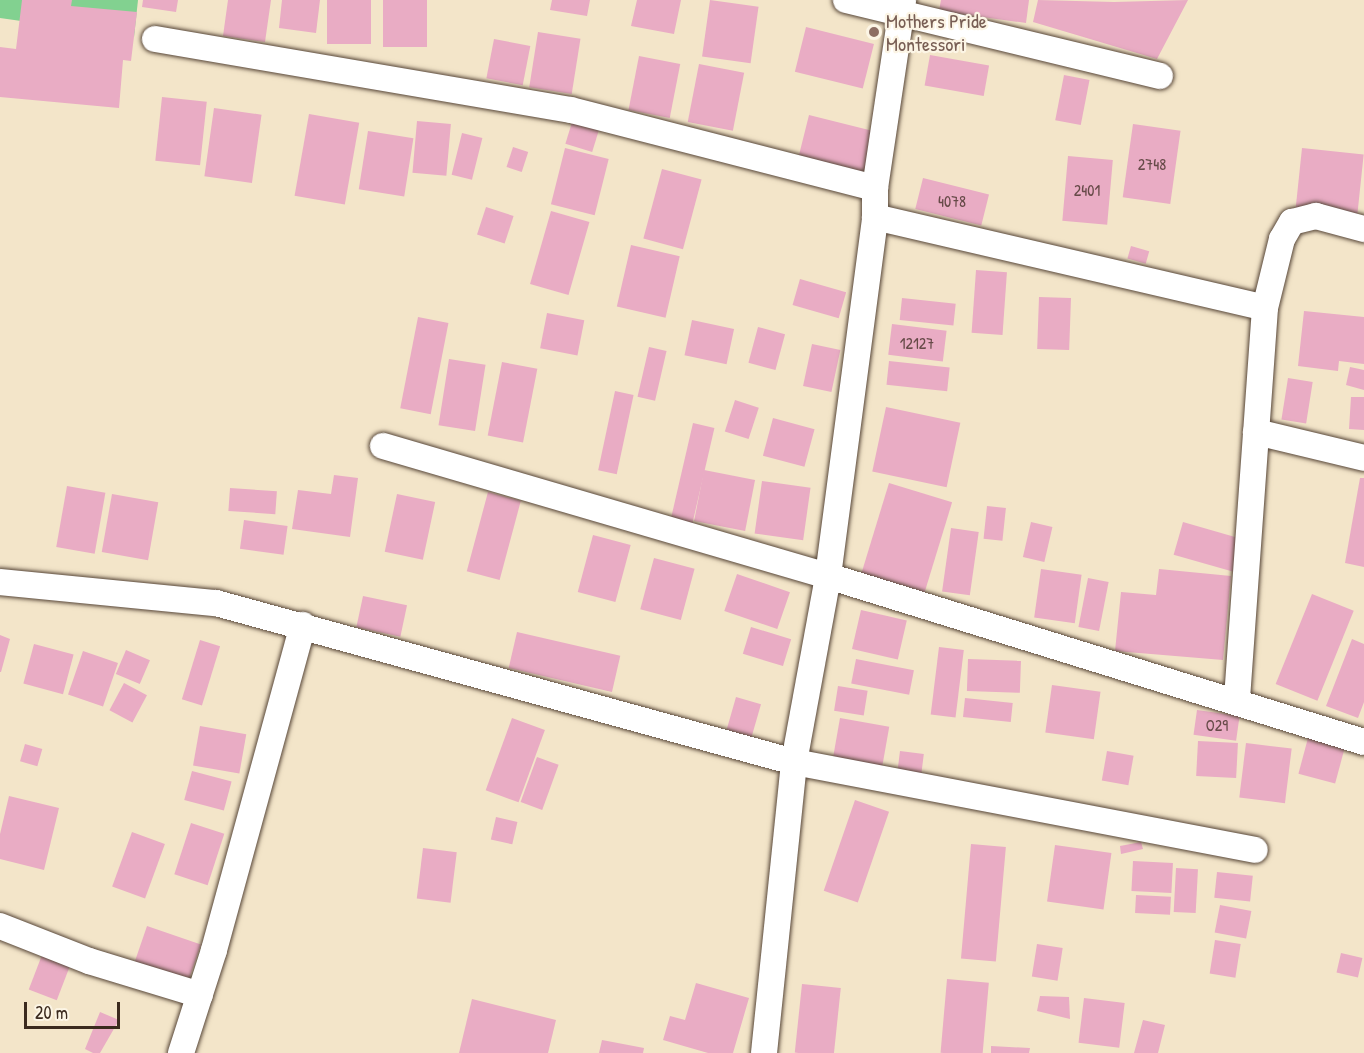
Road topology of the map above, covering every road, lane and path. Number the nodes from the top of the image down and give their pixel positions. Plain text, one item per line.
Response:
1 (846, 0) edge
2 (902, 7) edge
3 (154, 39) dead end
4 (1160, 76) dead end
5 (875, 188) junction
6 (874, 217) junction
7 (1364, 229) edge
8 (1265, 308) junction
9 (1256, 432) junction
10 (383, 446) dead end
11 (1364, 458) edge
12 (828, 576) junction
13 (0, 582) edge
14 (303, 625) junction
15 (1237, 702) junction
16 (1364, 742) edge
17 (794, 762) junction
18 (1255, 850) dead end
19 (0, 926) edge
20 (200, 995) junction
21 (181, 1053) edge
22 (764, 1053) edge

1 - 2 street
2 - 4 street
2 - 5 street
3 - 5 street
5 - 6 street
6 - 8 street
6 - 12 street
7 - 8 street
8 - 9 street
9 - 11 street
9 - 15 street
10 - 12 street
12 - 15 street
12 - 17 street
13 - 14 street
14 - 17 street
14 - 20 street
15 - 16 street
17 - 18 street
17 - 22 street
19 - 20 street
20 - 21 street

